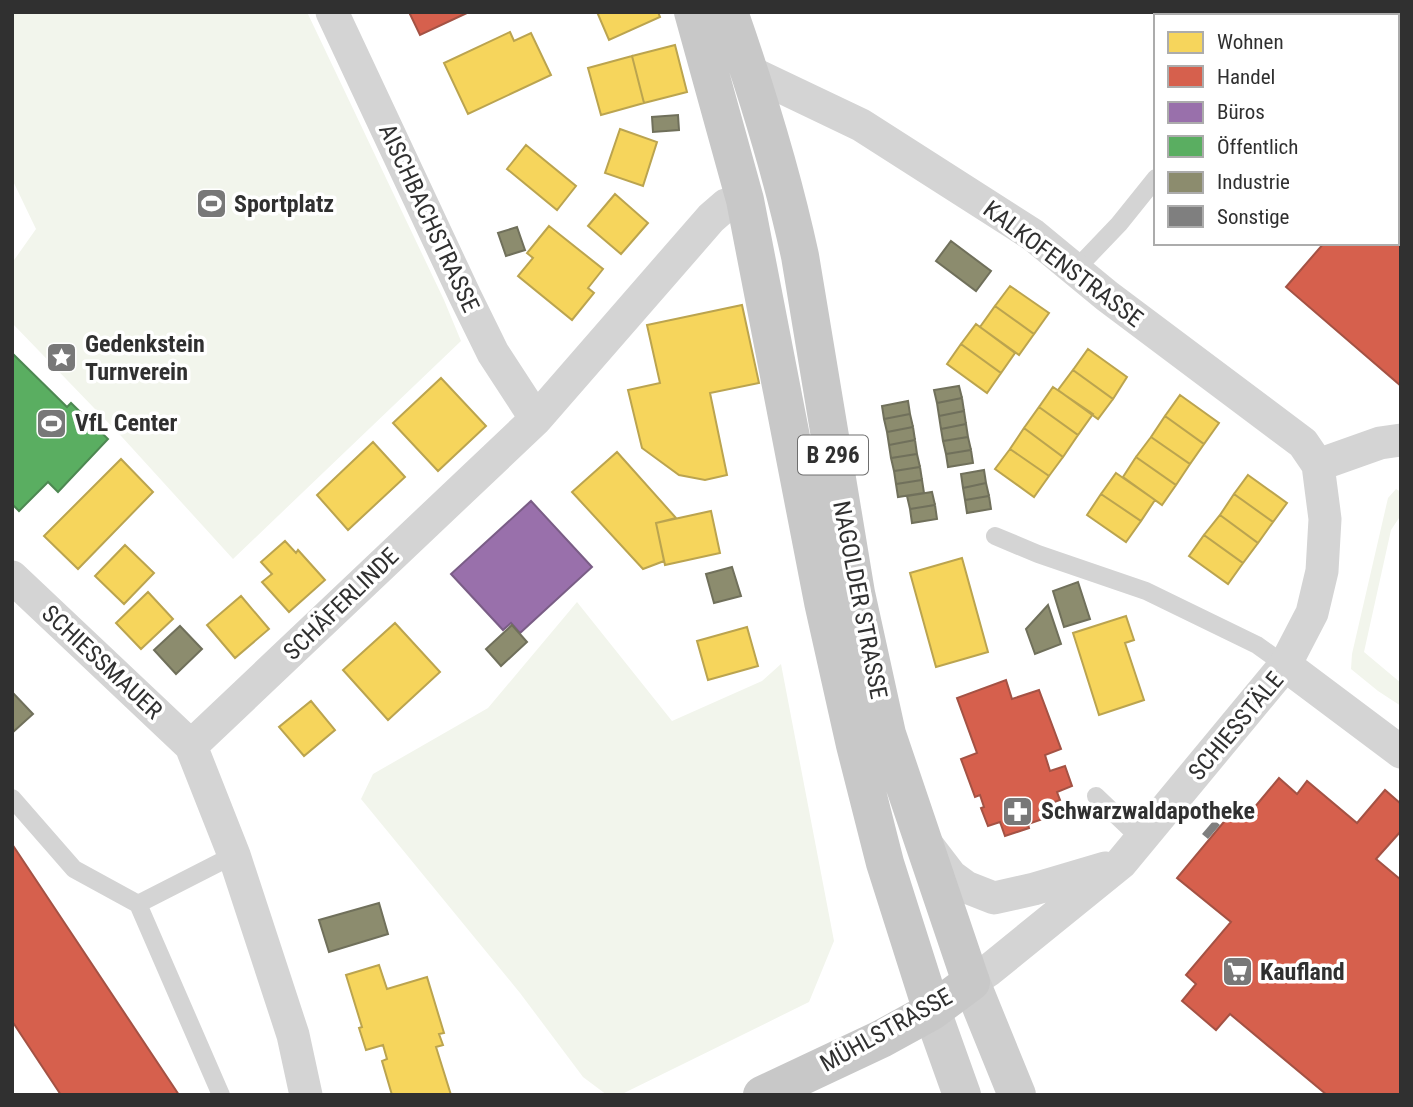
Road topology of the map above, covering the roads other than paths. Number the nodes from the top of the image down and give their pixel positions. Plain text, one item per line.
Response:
1 (332, 12) edge
2 (693, 12) edge
3 (729, 12) edge
4 (750, 72) junction
5 (1154, 180) edge
6 (745, 200) junction
7 (1075, 270) junction
8 (536, 419) junction
9 (1401, 440) edge
10 (1318, 465) junction
11 (995, 536) dead end
12 (12, 577) edge
13 (1285, 665) junction
14 (191, 746) junction
15 (1401, 752) edge
16 (1096, 796) dead end
17 (12, 798) edge
18 (921, 836) junction
19 (1131, 851) junction
20 (234, 855) junction
21 (138, 904) junction
22 (971, 982) junction
23 (932, 1010) junction
24 (221, 1095) edge
25 (306, 1095) edge
26 (762, 1095) edge
27 (962, 1095) edge
28 (1017, 1095) edge

1 - 8 street, AISCHBACHSTRASSE
2 - 6 main road, NAGOLDER STRASSE / B 296
3 - 4 main road, NAGOLDER STRASSE / B 296
4 - 7 street, KALKOFENSTRASSE
4 - 18 main road, NAGOLDER STRASSE / B 296
5 - 7 lane
6 - 8 street, SCHÄFERLINDE
6 - 23 main road, NAGOLDER STRASSE / B 296
7 - 10 street, KALKOFENSTRASSE
8 - 14 street, SCHÄFERLINDE
9 - 10 street
10 - 13 street
11 - 13 lane
12 - 14 street, SCHIESSMAUER
13 - 15 street, SCHIESSTÄLE
13 - 19 street, SCHIESSTÄLE
14 - 20 street
16 - 19 lane
17 - 21 lane
18 - 19 street
18 - 22 main road, NAGOLDER STRASSE / B 296
19 - 22 street, SCHIESSTÄLE
20 - 21 lane
20 - 25 street
21 - 24 lane
22 - 23 main road, MÜHLSTRASSE
22 - 28 main road, NAGOLDER STRASSE
23 - 26 main road, MÜHLSTRASSE
23 - 27 main road, NAGOLDER STRASSE

